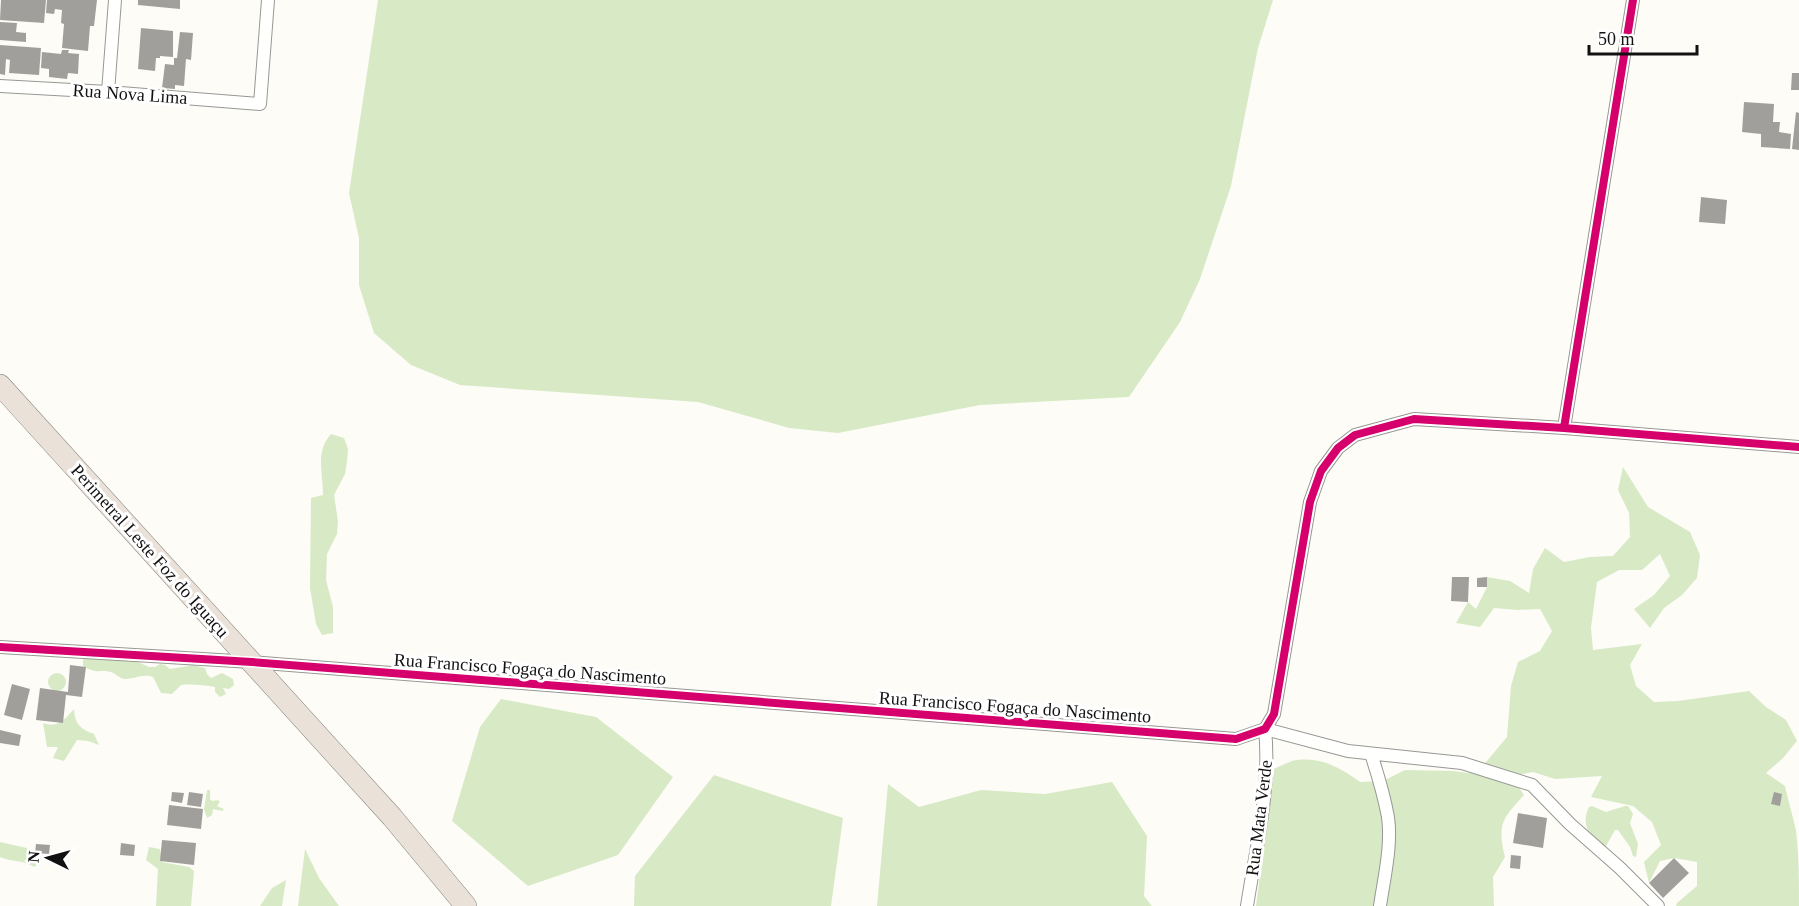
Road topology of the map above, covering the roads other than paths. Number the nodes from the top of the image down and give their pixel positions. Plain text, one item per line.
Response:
1 (115, 0) edge
2 (268, 0) edge
3 (1634, 0) edge
4 (0, 86) edge
5 (108, 92) junction
6 (0, 385) edge
7 (1564, 428) junction
8 (1799, 447) edge
9 (0, 647) edge
10 (252, 663) junction
11 (1265, 729) junction
12 (1371, 754) junction
13 (466, 906) edge
14 (1247, 906) edge
15 (1380, 906) edge
16 (1658, 906) edge

1 - 5 street
2 - 5 street, Rua Nova Lima
3 - 7 street
4 - 5 street, Rua Nova Lima
6 - 10 highway, Perimetral Leste Foz do Iguaçu
7 - 8 street
7 - 11 street
9 - 10 street, Rua Francisco Fogaça do Nascimento
10 - 11 street, Rua Francisco Fogaça do Nascimento
10 - 13 highway, Perimetral Leste Foz do Iguaçu
11 - 12 street
11 - 14 street, Rua Mata Verde
12 - 15 street
12 - 16 street

